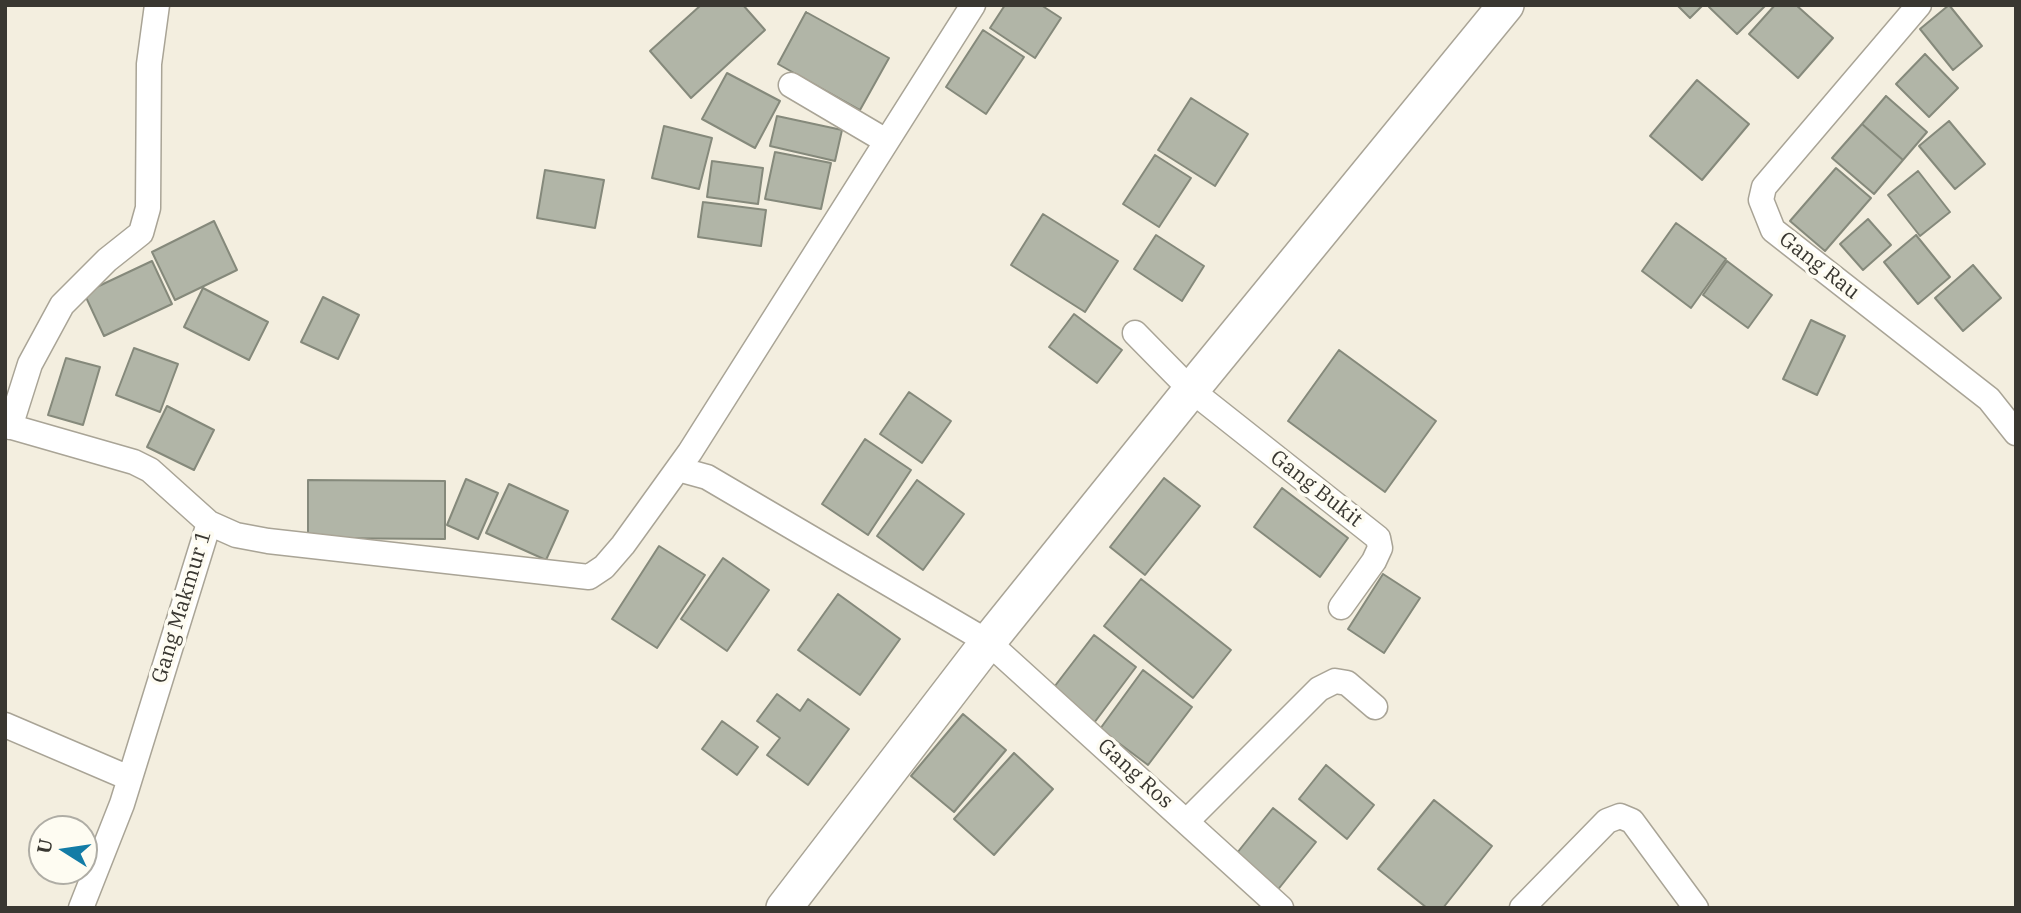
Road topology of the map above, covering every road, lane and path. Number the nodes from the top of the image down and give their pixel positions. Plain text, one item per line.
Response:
1 (157, 5) edge
2 (973, 5) edge
3 (1506, 5) edge
4 (1919, 5) edge
5 (791, 85) dead end
6 (886, 141) junction
7 (1135, 332) dead end
8 (1191, 390) junction
9 (7, 426) edge
10 (2016, 433) edge
11 (678, 469) junction
12 (209, 523) junction
13 (1341, 607) dead end
14 (988, 642) junction
15 (1375, 707) dead end
16 (5, 725) edge
17 (130, 778) junction
18 (1187, 821) junction
19 (81, 908) edge
20 (784, 908) edge
21 (1282, 908) edge
22 (1522, 908) edge
23 (1696, 908) edge

1 - 9 street
2 - 6 street
3 - 8 street
4 - 10 street, Gang Rau
5 - 6 street
6 - 11 street
7 - 8 street
8 - 13 street, Gang Bukit
8 - 14 street
9 - 12 street, Gang Makmur 1
11 - 12 street
11 - 14 street, Gang Ros
12 - 17 street, Gang Makmur 1
14 - 18 street, Gang Ros
14 - 20 street
15 - 18 street
16 - 17 street
17 - 19 street, Gang Makmur 1
18 - 21 street, Gang Ros
22 - 23 street

